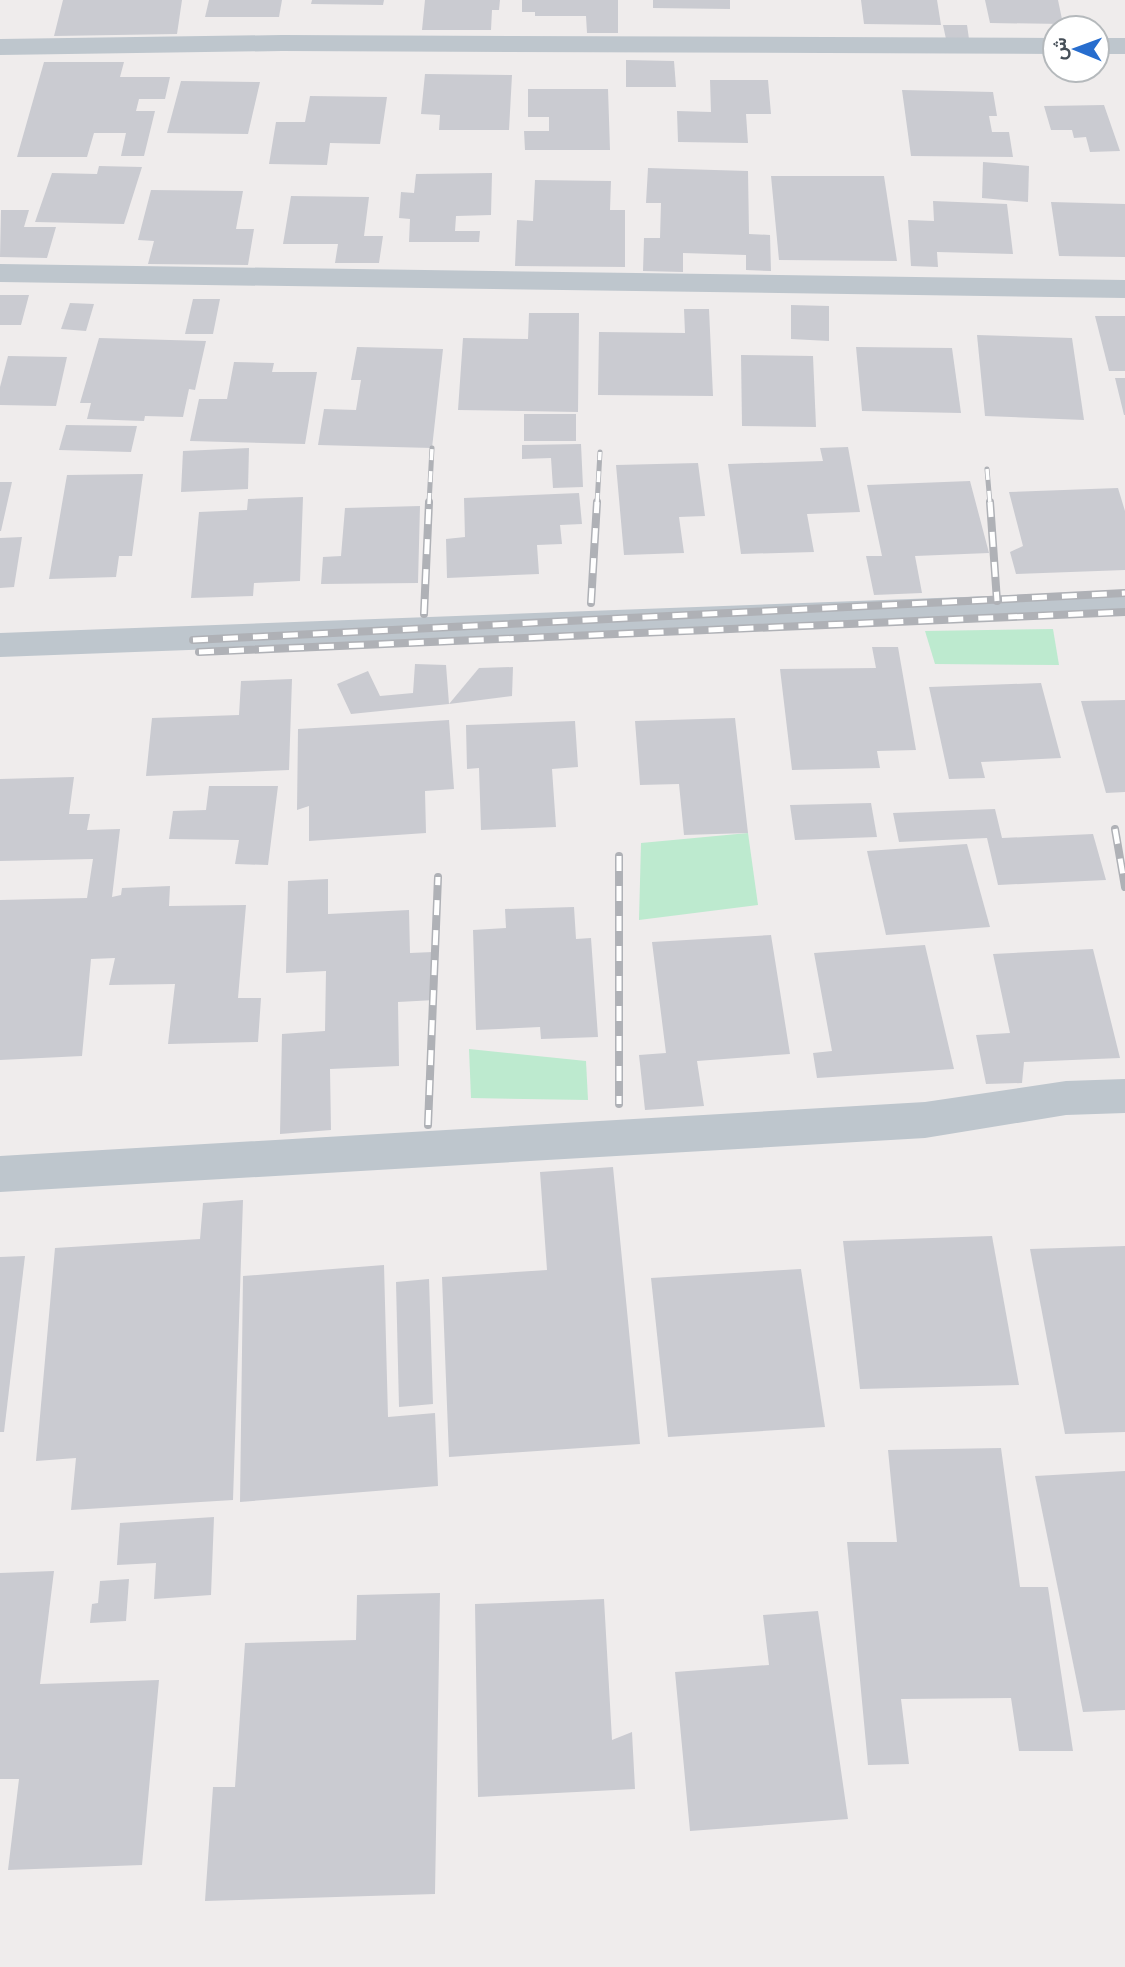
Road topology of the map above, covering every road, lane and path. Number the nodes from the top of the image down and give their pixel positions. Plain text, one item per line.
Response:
1 (1041, 46) edge
2 (0, 47) edge
3 (0, 273) edge
4 (1125, 289) edge
5 (1125, 603) edge
6 (0, 645) edge
7 (1125, 1096) edge
8 (0, 1174) edge

1 - 2 street
3 - 4 street
5 - 6 street
7 - 8 street

